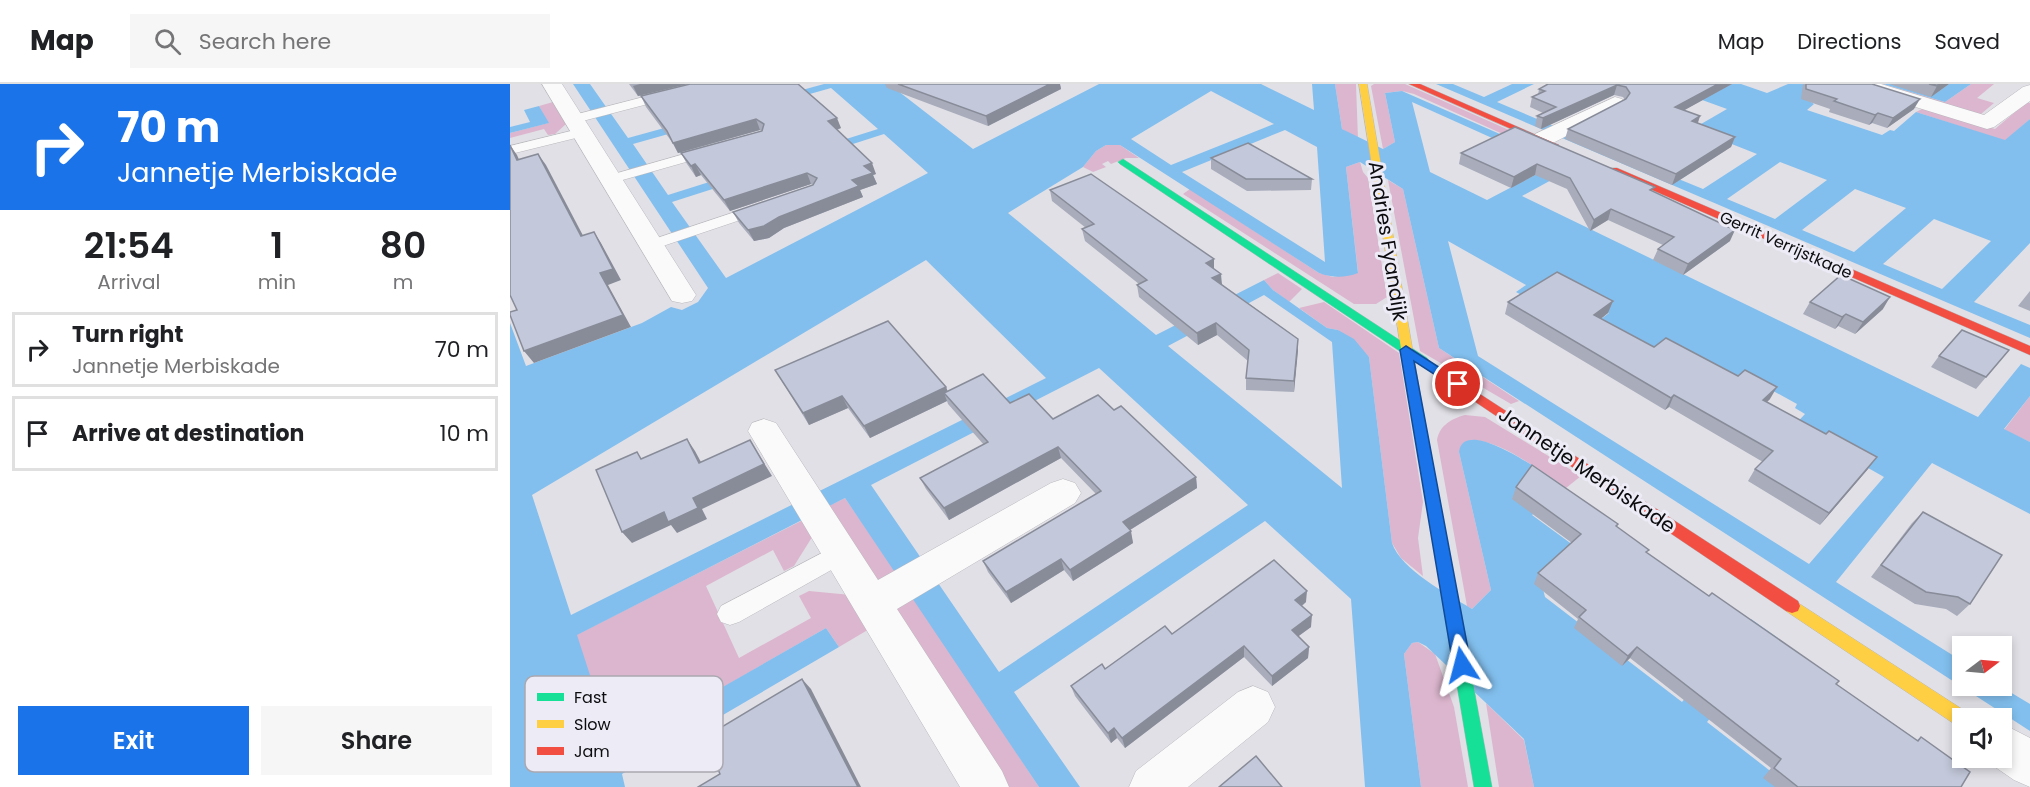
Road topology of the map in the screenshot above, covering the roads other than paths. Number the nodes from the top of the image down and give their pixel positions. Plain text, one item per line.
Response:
1 (552, 84) edge
2 (709, 84) edge
3 (1363, 84) edge
4 (1413, 84) edge
5 (1861, 84) edge
6 (2030, 91) edge
7 (1615, 103) edge
8 (581, 122) junction
9 (1553, 134) junction
10 (719, 148) edge
11 (515, 149) edge
12 (1569, 150) edge
13 (1123, 162) dead end
14 (1599, 164) edge
15 (618, 177) junction
16 (778, 203) edge
17 (657, 243) junction
18 (682, 295) dead end
19 (1406, 350) junction
20 (2030, 351) edge
21 (764, 431) dead end
22 (1064, 493) dead end
23 (841, 554) junction
24 (881, 599) junction
25 (730, 614) dead end
26 (1253, 707) dead end
27 (1952, 712) edge
28 (2012, 752) edge
29 (2030, 764) edge
30 (986, 787) edge
31 (1152, 787) edge
32 (1483, 787) edge

1 - 8 street
2 - 8 lane
3 - 19 street, Andries Fyandijk
4 - 9 street
5 - 6 street
7 - 9 street
8 - 11 lane
8 - 15 street
9 - 12 street
10 - 15 lane
13 - 19 street, Jannetje Merbiskade
14 - 20 street, Gerrit Verrijstkade
15 - 17 street
16 - 17 lane
17 - 18 street
19 - 27 street, Jannetje Merbiskade
19 - 32 street, Andries Fyandijk
21 - 23 street
22 - 24 street
23 - 24 street
23 - 25 lane
24 - 30 street
26 - 31 street
28 - 29 street

